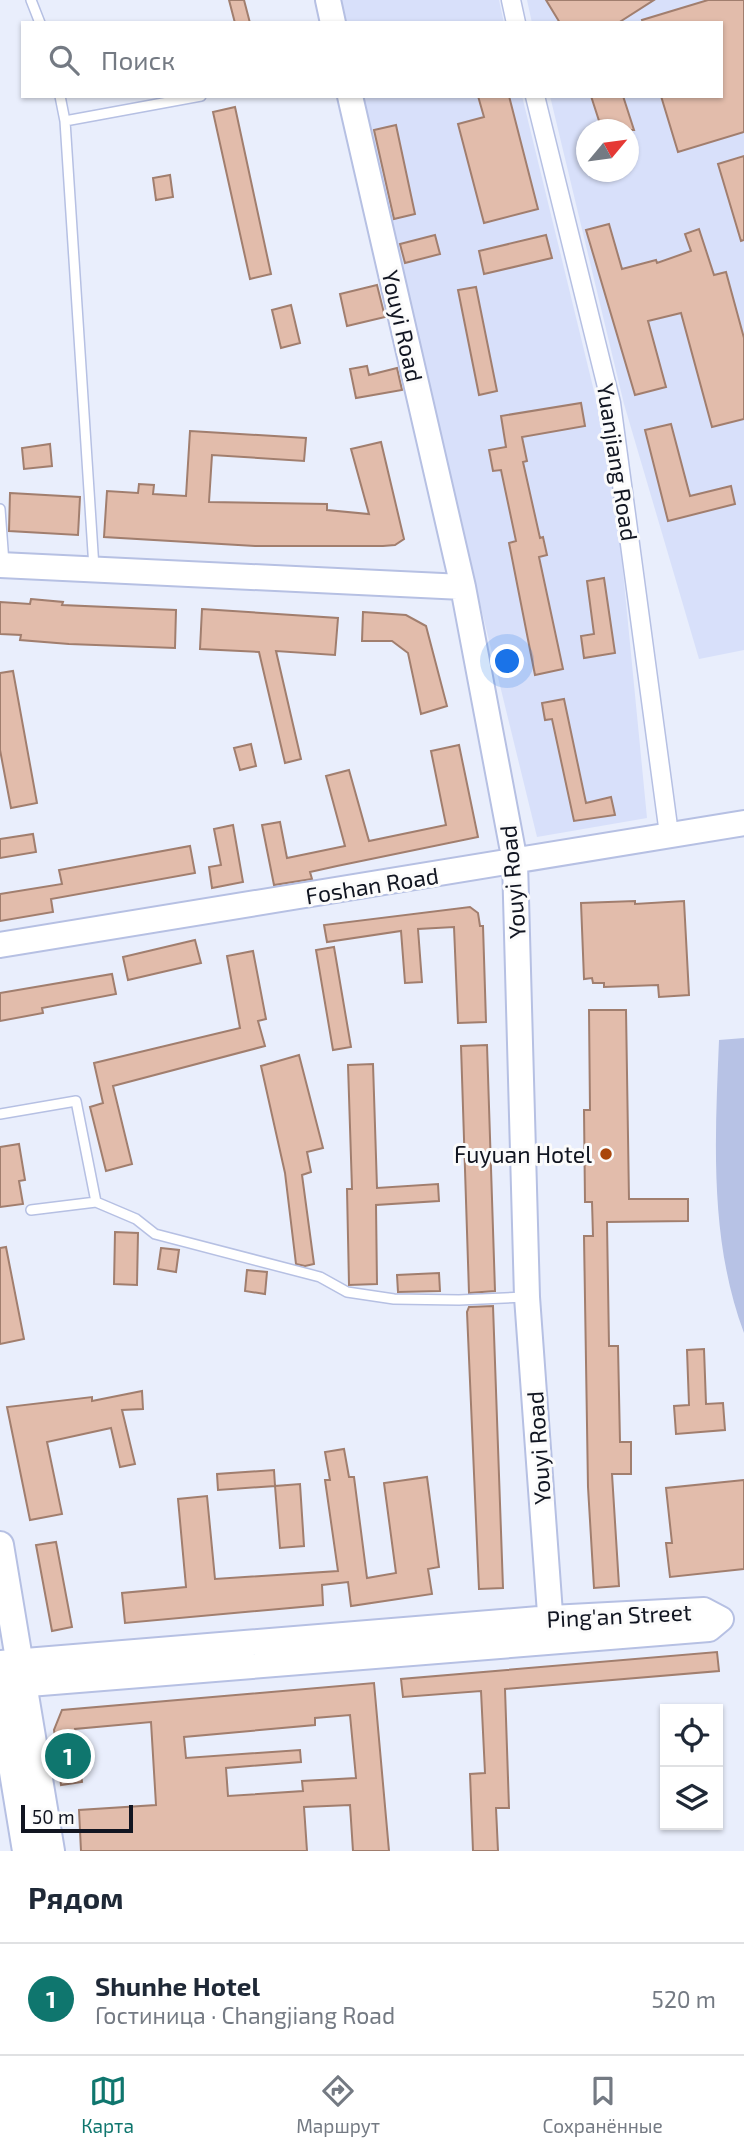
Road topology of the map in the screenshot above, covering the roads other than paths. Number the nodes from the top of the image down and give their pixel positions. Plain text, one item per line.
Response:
1 (31, 0) edge
2 (328, 0) edge
3 (511, 0) edge
4 (39, 21) edge
5 (333, 21) edge
6 (516, 21) edge
7 (60, 98) edge
8 (190, 98) edge
9 (350, 98) edge
10 (535, 98) edge
11 (65, 121) junction
12 (0, 509) edge
13 (2, 566) edge
14 (94, 568) junction
15 (463, 587) junction
16 (744, 823) edge
17 (669, 834) junction
18 (515, 862) junction
19 (0, 945) edge
20 (0, 1114) edge
21 (96, 1202) junction
22 (31, 1210) dead end
23 (527, 1297) junction
24 (0, 1545) edge
25 (552, 1630) junction
26 (12, 1674) edge
27 (0, 1693) edge
28 (26, 1851) edge
29 (51, 1851) edge

1 - 4 lane
2 - 5 street
3 - 6 street
7 - 11 lane
8 - 11 lane
9 - 15 street, Youyi Road
10 - 17 street, Yuanjiang Road
11 - 14 lane
12 - 13 lane
13 - 14 street
14 - 15 street
15 - 18 street, Youyi Road
16 - 17 street, Foshan Road
17 - 18 street, Foshan Road
18 - 19 street, Foshan Road
18 - 23 street, Youyi Road
20 - 21 lane
21 - 22 lane
21 - 23 lane
23 - 25 street, Youyi Road
24 - 26 main road
25 - 25 street, Ping'an Street
25 - 26 street, Ping'an Street
26 - 29 main road
27 - 28 main road

